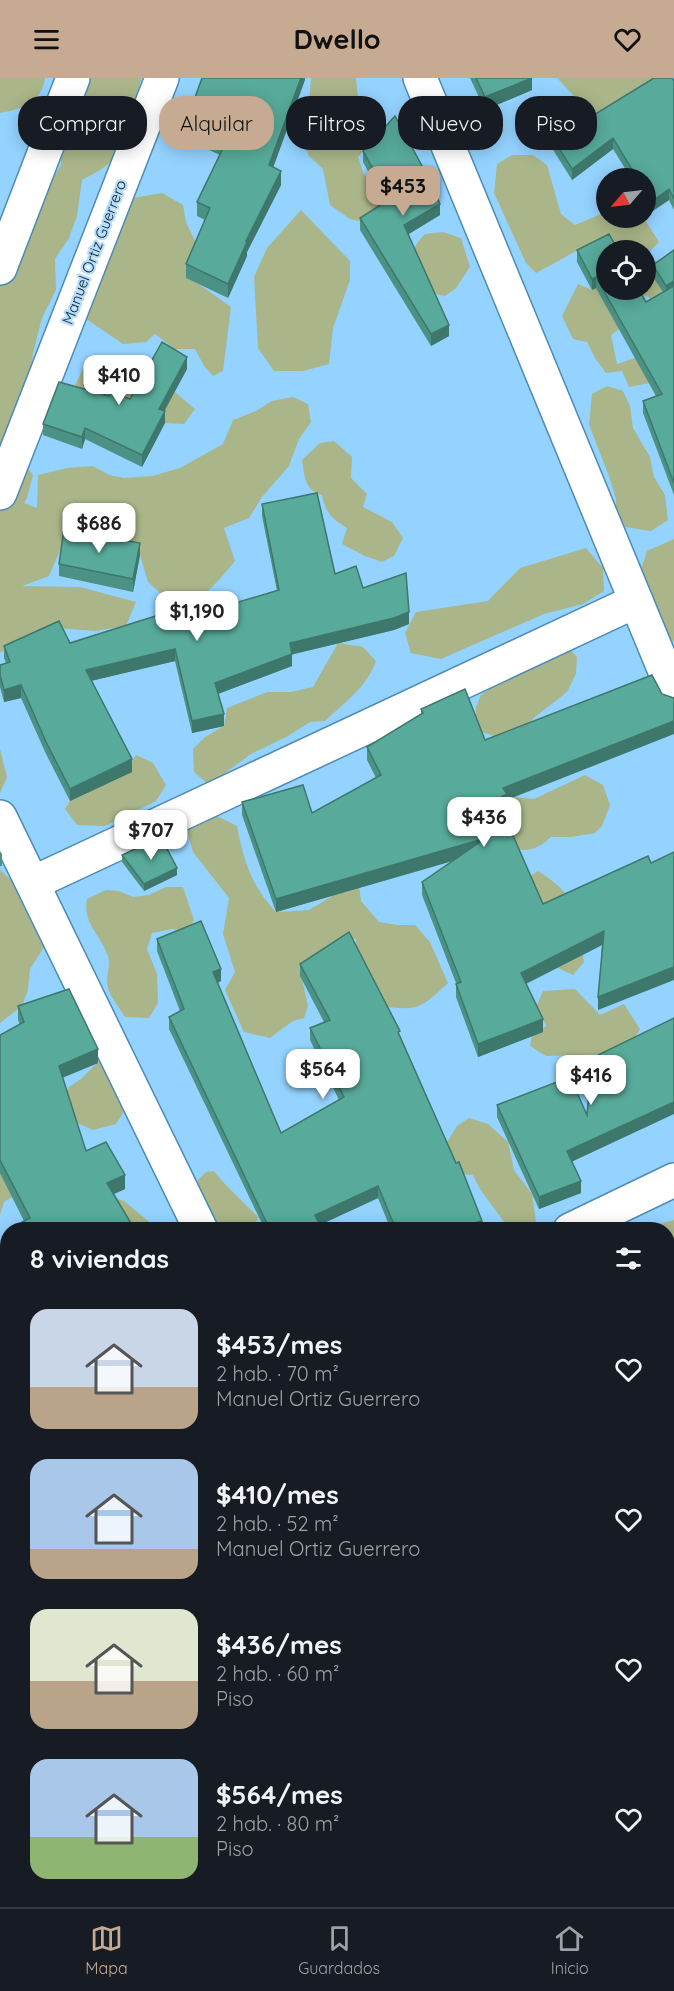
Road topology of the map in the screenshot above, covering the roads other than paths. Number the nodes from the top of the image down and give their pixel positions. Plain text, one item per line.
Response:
1 (73, 78) edge
2 (162, 78) edge
3 (420, 78) edge
4 (0, 268) edge
5 (0, 493) edge
6 (636, 601) junction
7 (674, 693) edge
8 (0, 817) edge
9 (33, 883) junction
10 (674, 1180) edge
11 (197, 1222) edge
12 (587, 1222) edge

1 - 4 street
2 - 5 street, Manuel Ortiz Guerrero
3 - 6 street
6 - 7 street
6 - 9 street
8 - 9 street
9 - 11 street
10 - 12 street

